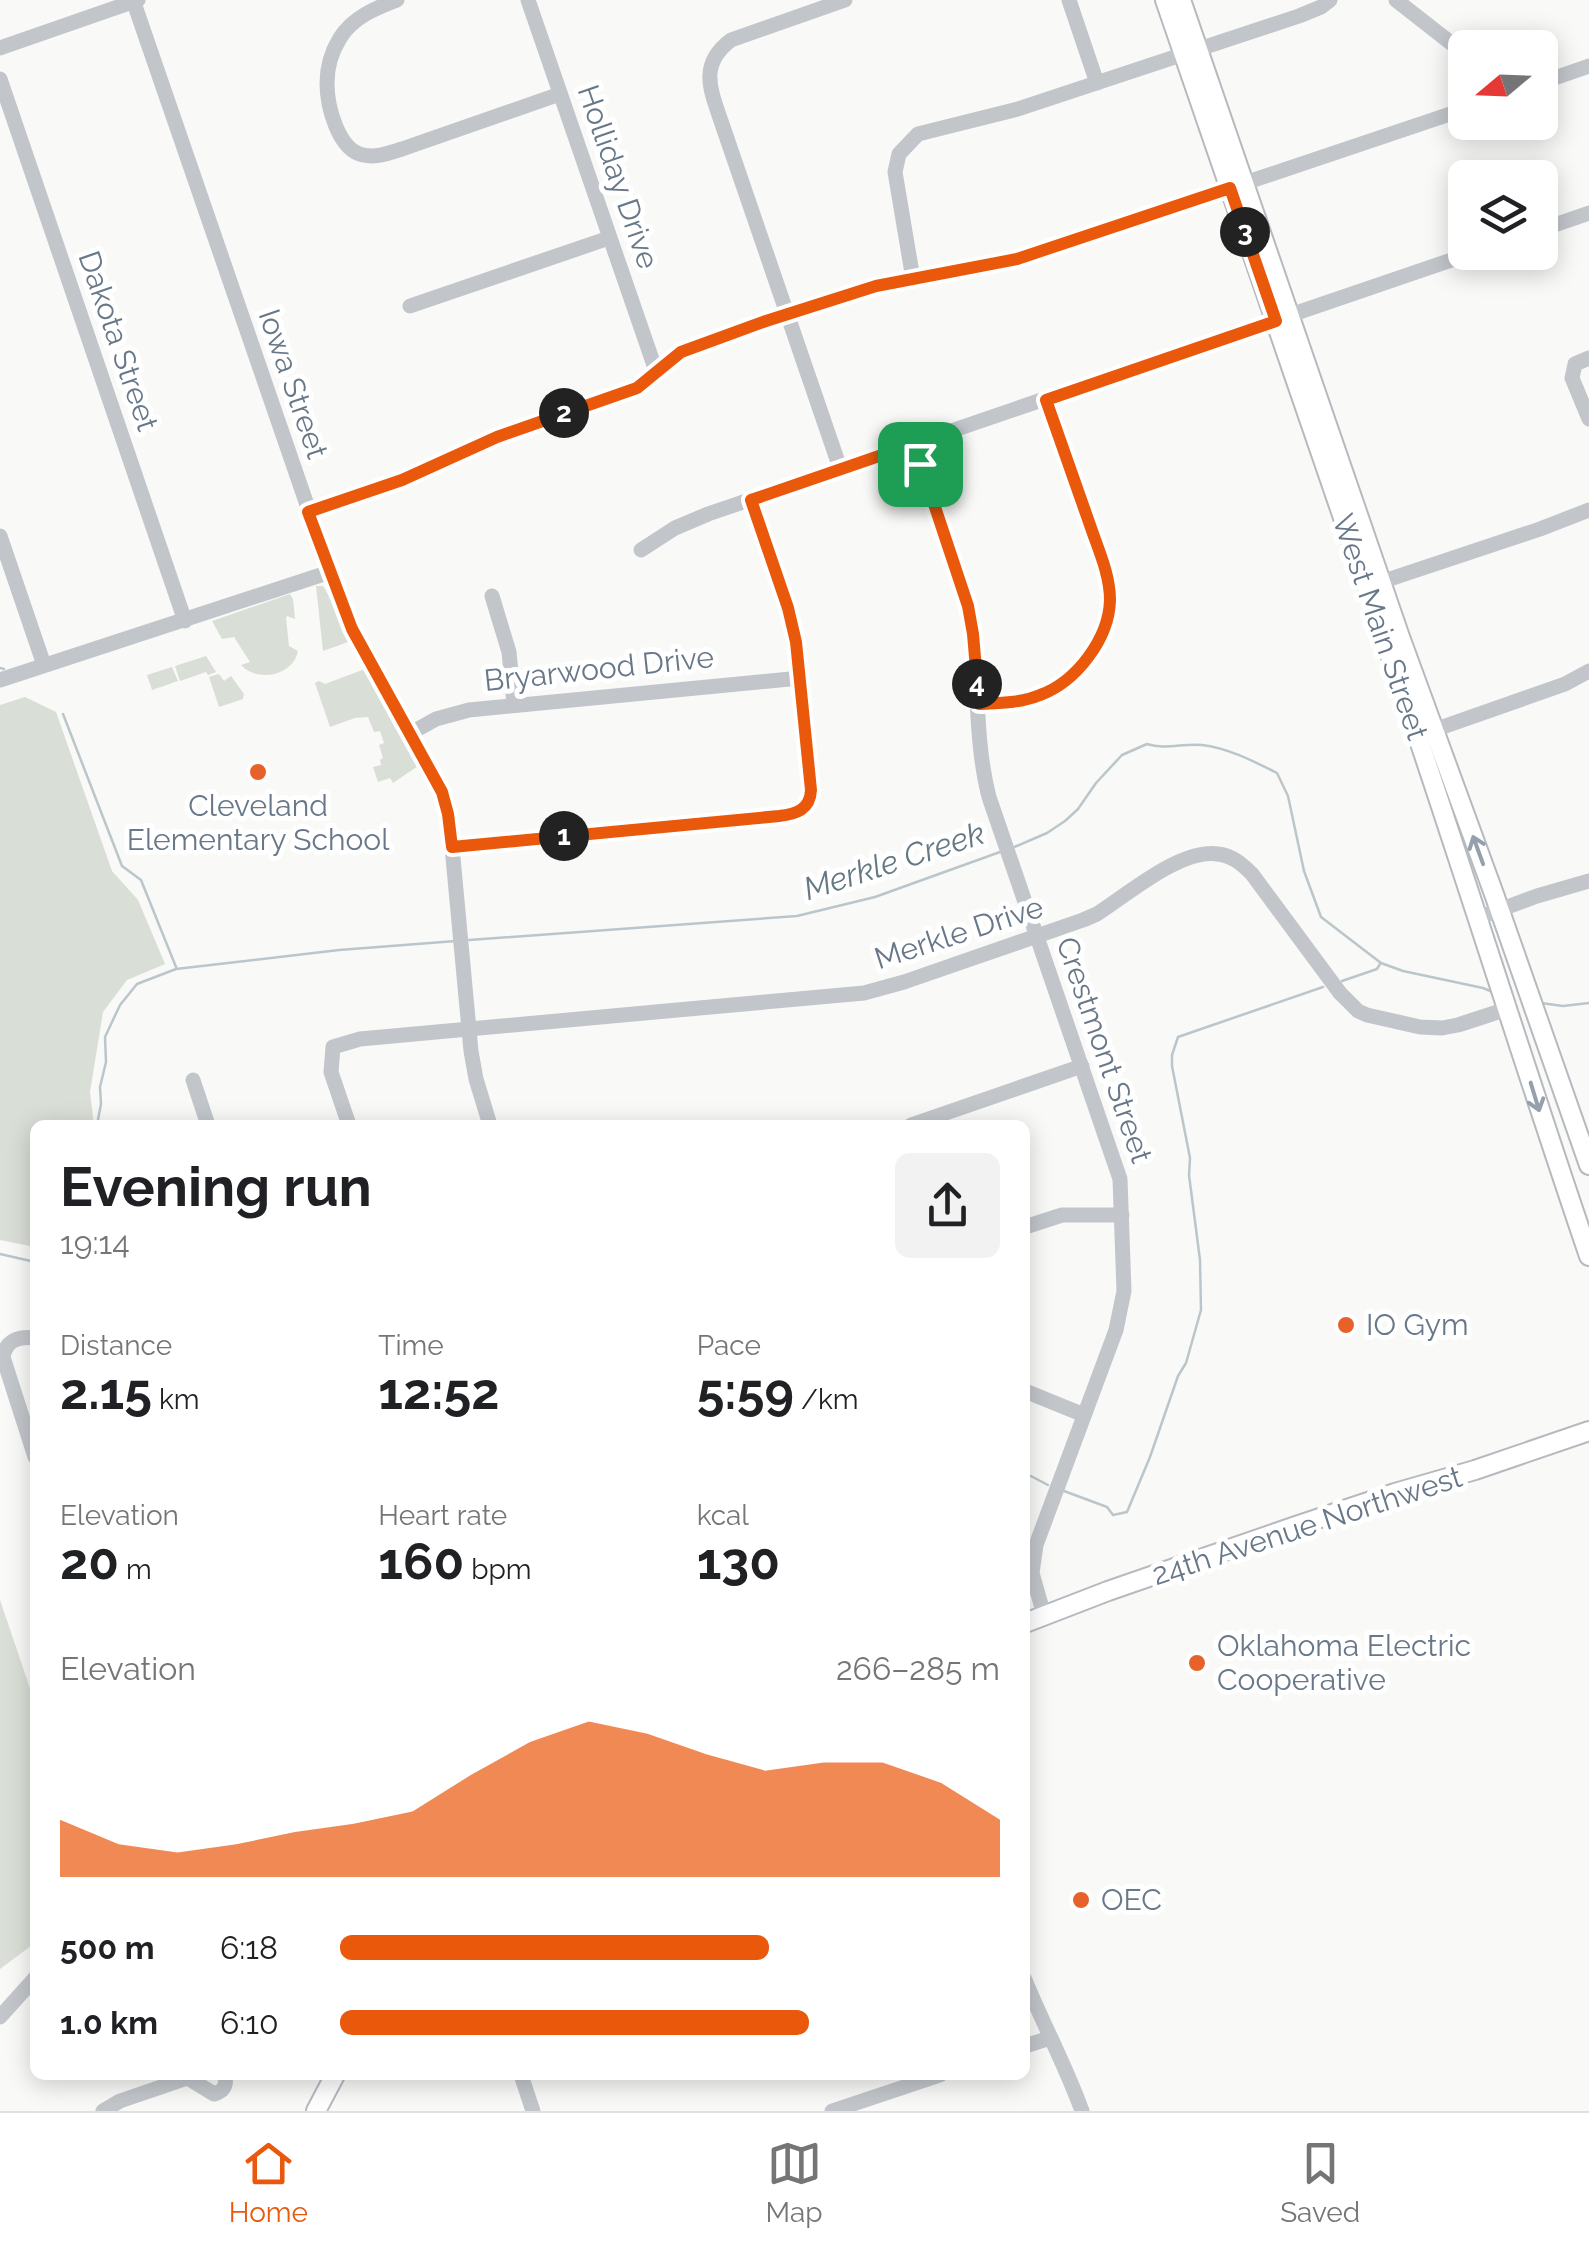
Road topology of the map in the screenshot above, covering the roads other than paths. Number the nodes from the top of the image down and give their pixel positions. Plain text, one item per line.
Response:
1 (135, 0) edge
2 (398, 0) edge
3 (528, 0) edge
4 (844, 0) edge
5 (1069, 0) edge
6 (1165, 0) edge
7 (1181, 0) edge
8 (1330, 0) edge
9 (1396, 0) edge
10 (1448, 41) edge
11 (0, 48) edge
12 (1190, 52) junction
13 (1589, 66) edge
14 (1558, 77) edge
15 (0, 79) edge
16 (1097, 82) junction
17 (560, 94) junction
18 (1448, 115) edge
19 (1237, 186) junction
20 (1589, 213) edge
21 (1558, 224) edge
22 (610, 238) junction
23 (1448, 261) edge
24 (913, 279) junction
25 (410, 306) dead end
26 (787, 314) junction
27 (1283, 318) junction
28 (1582, 361) edge
29 (656, 371) junction
30 (1046, 400) junction
31 (1589, 418) edge
32 (914, 444) junction
33 (840, 468) junction
34 (751, 500) junction
35 (1589, 510) edge
36 (308, 512) junction
37 (0, 536) edge
38 (641, 550) dead end
39 (330, 572) junction
40 (1381, 582) junction
41 (492, 596) dead end
42 (184, 621) junction
43 (44, 665) junction
44 (1589, 671) edge
45 (800, 678) junction
46 (0, 680) edge
47 (514, 704) junction
48 (979, 704) junction
49 (1434, 730) junction
50 (409, 734) junction
51 (452, 847) junction
52 (1589, 881) edge
53 (1500, 910) junction
54 (1478, 918) junction
55 (1037, 936) junction
56 (1506, 1006) junction
57 (470, 1031) junction
58 (1082, 1066) junction
59 (193, 1080) dead end
60 (206, 1120) edge
61 (347, 1120) edge
62 (488, 1120) edge
63 (925, 1120) edge
64 (1589, 1165) edge
65 (1122, 1215) junction
66 (1030, 1225) edge
67 (1589, 1256) edge
68 (30, 1338) edge
69 (1030, 1393) edge
70 (1084, 1415) junction
71 (1589, 1431) edge
72 (30, 1442) edge
73 (1044, 1616) junction
74 (1030, 1621) edge
75 (30, 1984) edge
76 (1030, 1992) edge
77 (0, 2017) edge
78 (1050, 2038) junction
79 (1030, 2044) edge
80 (181, 2080) edge
81 (196, 2080) edge
82 (226, 2080) edge
83 (332, 2080) edge
84 (523, 2080) edge
85 (925, 2080) edge
86 (103, 2111) edge
87 (316, 2111) edge
88 (533, 2111) edge
89 (832, 2111) edge
90 (1082, 2111) edge

1 - 11 street
1 - 36 street, Iowa Street
2 - 17 street
3 - 17 street, Holliday Drive
4 - 26 street
5 - 16 street
6 - 12 main road, West Main Street
7 - 12 main road, West Main Street
8 - 12 street
9 - 10 street
12 - 16 street
12 - 19 main road, West Main Street
13 - 14 street
15 - 42 street, Dakota Street
16 - 24 street
17 - 22 street, Holliday Drive
18 - 19 street
19 - 24 street
19 - 27 main road, West Main Street
20 - 21 street
22 - 25 street
22 - 29 street, Holliday Drive
23 - 27 street
24 - 26 street
26 - 29 street
26 - 33 street
27 - 30 street
27 - 40 main road, West Main Street
27 - 54 main road, West Main Street
28 - 31 street
29 - 36 street
30 - 32 street
30 - 48 street
32 - 33 street
32 - 48 street, Crestmont Street
33 - 34 street
34 - 38 street
34 - 45 street
35 - 40 street
36 - 39 street, Iowa Street
37 - 43 street
39 - 42 street
39 - 50 street, Iowa Street
40 - 49 main road, West Main Street
41 - 47 street
42 - 43 street
43 - 46 street
44 - 49 street
45 - 47 street, Bryarwood Drive
45 - 51 street
47 - 50 street, Bryarwood Drive
48 - 55 street, Crestmont Street
53 -> 49 main road, West Main Street
50 - 51 street, Iowa Street
51 - 57 street, Iowa Street
52 - 53 street
53 - 54 street
53 - 64 main road, West Main Street
54 - 56 main road, West Main Street
55 - 56 street, Merkle Drive
55 - 57 street, Merkle Drive
55 - 58 street, Crestmont Street
56 -> 67 main road, West Main Street
57 - 61 street, Merkle Drive
57 - 62 street, Iowa Street
58 - 63 street
58 - 65 street, Crestmont Street
59 - 60 street
65 - 66 street
65 - 70 street, Crestmont Street
68 - 72 street
69 - 70 street
70 - 73 street, Crestmont Street
71 - 73 main road, 24th Avenue Northwest
73 - 74 main road, 24th Avenue Northwest
75 - 77 street
76 - 78 street
78 - 79 street
78 - 90 street
80 - 86 street
81 - 82 street
83 - 87 main road
84 - 88 street
85 - 89 street

